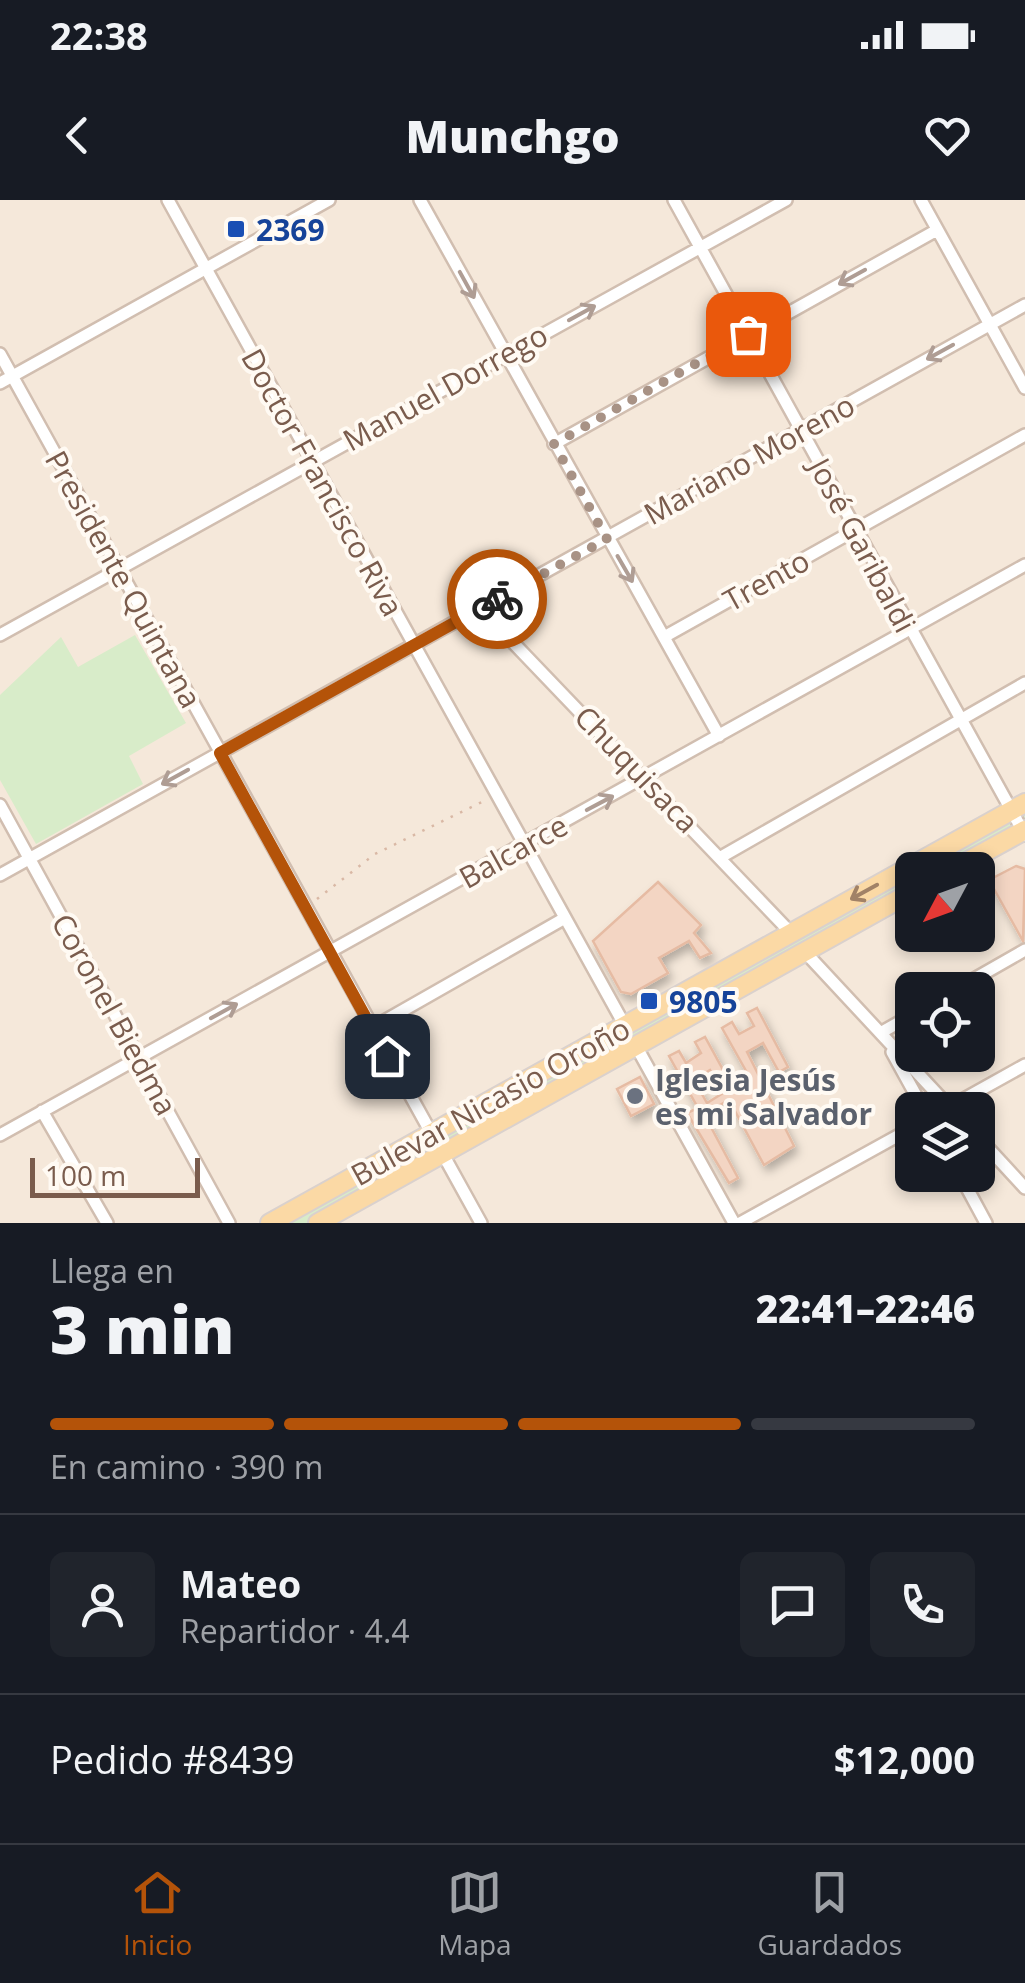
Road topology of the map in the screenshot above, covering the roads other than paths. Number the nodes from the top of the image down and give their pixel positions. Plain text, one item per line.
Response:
1 (168, 200) edge
2 (329, 200) edge
3 (420, 200) edge
4 (674, 200) edge
5 (786, 200) edge
6 (920, 200) edge
7 (937, 230) junction
8 (700, 248) junction
9 (206, 268) junction
10 (1025, 305) edge
11 (990, 325) junction
12 (748, 334) junction
13 (0, 354) edge
14 (505, 354) junction
15 (6, 380) edge
16 (1025, 388) edge
17 (801, 430) junction
18 (1025, 435) edge
19 (554, 444) junction
20 (312, 460) junction
21 (856, 529) junction
22 (607, 539) junction
23 (1025, 565) edge
24 (119, 569) junction
25 (480, 608) junction
26 (908, 630) junction
27 (0, 635) edge
28 (664, 637) junction
29 (414, 646) junction
30 (1025, 683) edge
31 (959, 720) junction
32 (719, 736) junction
33 (220, 753) junction
34 (647, 778) junction
35 (0, 806) edge
36 (1018, 807) edge
37 (1024, 832) edge
38 (524, 844) junction
39 (986, 852) edge
40 (722, 857) junction
41 (29, 858) junction
42 (0, 874) edge
43 (895, 902) edge
44 (565, 918) junction
45 (790, 933) junction
46 (1025, 950) edge
47 (330, 952) junction
48 (806, 952) junction
49 (986, 972) edge
50 (895, 1025) edge
51 (625, 1026) junction
52 (372, 1028) junction
53 (882, 1032) junction
54 (636, 1046) junction
55 (138, 1059) junction
56 (1025, 1066) edge
57 (914, 1092) edge
58 (934, 1092) edge
59 (979, 1092) edge
60 (42, 1111) junction
61 (431, 1134) junction
62 (0, 1135) edge
63 (895, 1137) edge
64 (442, 1154) junction
65 (995, 1155) edge
66 (1025, 1188) edge
67 (969, 1192) edge
68 (107, 1223) edge
69 (229, 1223) edge
70 (270, 1223) edge
71 (318, 1223) edge
72 (481, 1223) edge
73 (737, 1223) edge
74 (986, 1223) edge

1 - 9 street, Doctor Francisco Riva
2 - 9 street
3 -> 14 street
4 - 8 street, José Garibaldi
5 - 8 street, Manuel Dorrego
6 - 7 street
7 - 11 street
7 -> 12 street
8 - 12 street, José Garibaldi
14 -> 8 street, Manuel Dorrego
9 - 15 street
9 - 20 street, Doctor Francisco Riva
10 - 11 street, Mariano Moreno
11 - 16 street
11 -> 17 street, Mariano Moreno
12 - 17 street, José Garibaldi
12 - 19 street
13 - 15 street, Presidente Quintana
14 - 19 street
14 - 20 street, Manuel Dorrego
15 - 24 street, Presidente Quintana
17 - 21 street, José Garibaldi
17 - 22 street, Mariano Moreno
18 - 21 street, Trento
19 - 22 street
20 - 24 street, Manuel Dorrego
20 - 29 street, Doctor Francisco Riva
21 - 26 street, José Garibaldi
21 - 28 street, Trento
22 - 25 street, Mariano Moreno
22 -> 28 street
23 - 26 street, Balcarce
24 - 27 street, Manuel Dorrego
24 - 33 street, Presidente Quintana
25 - 29 street, Mariano Moreno
25 - 34 street, Chuquisaca
26 - 31 street, José Garibaldi
26 - 32 street, Balcarce
28 - 32 street
29 - 33 street, Mariano Moreno
29 - 38 street, Doctor Francisco Riva
30 - 31 street
31 - 36 street, José Garibaldi
31 - 40 street
32 - 34 street, Balcarce
33 -> 41 street, Mariano Moreno
33 - 47 street, Presidente Quintana
38 -> 34 street, Balcarce
34 - 40 street, Chuquisaca
35 - 41 street, Coronel Biedma
36 - 37 street, José Garibaldi
36 -> 45 main road, Bulevar Nicasio Oroño
37 - 39 main road
38 - 44 street, Doctor Francisco Riva
38 - 47 street, Balcarce
40 - 45 street, Chuquisaca
41 - 42 street, Mariano Moreno
41 - 55 street, Coronel Biedma
43 - 48 main road, Bulevar Nicasio Oroño
44 - 51 street, Doctor Francisco Riva
44 - 52 street
45 - 51 main road, Bulevar Nicasio Oroño
46 - 49 street
47 - 52 street, Presidente Quintana
55 -> 47 street, Balcarce
48 - 53 street
48 - 54 main road, Bulevar Nicasio Oroño
50 - 53 street
51 - 61 main road, Bulevar Nicasio Oroño
52 - 61 street, Presidente Quintana
53 - 57 street
53 - 58 street
54 - 64 main road, Bulevar Nicasio Oroño
54 - 73 street
55 - 60 street, Balcarce
55 - 69 street, Coronel Biedma
56 - 59 street
60 - 62 street, Balcarce
60 - 68 street
61 - 64 street, Presidente Quintana
61 - 70 main road, Bulevar Nicasio Oroño
63 - 73 street
64 - 71 main road, Bulevar Nicasio Oroño
64 - 72 street, Presidente Quintana
65 - 66 street
67 - 74 street

